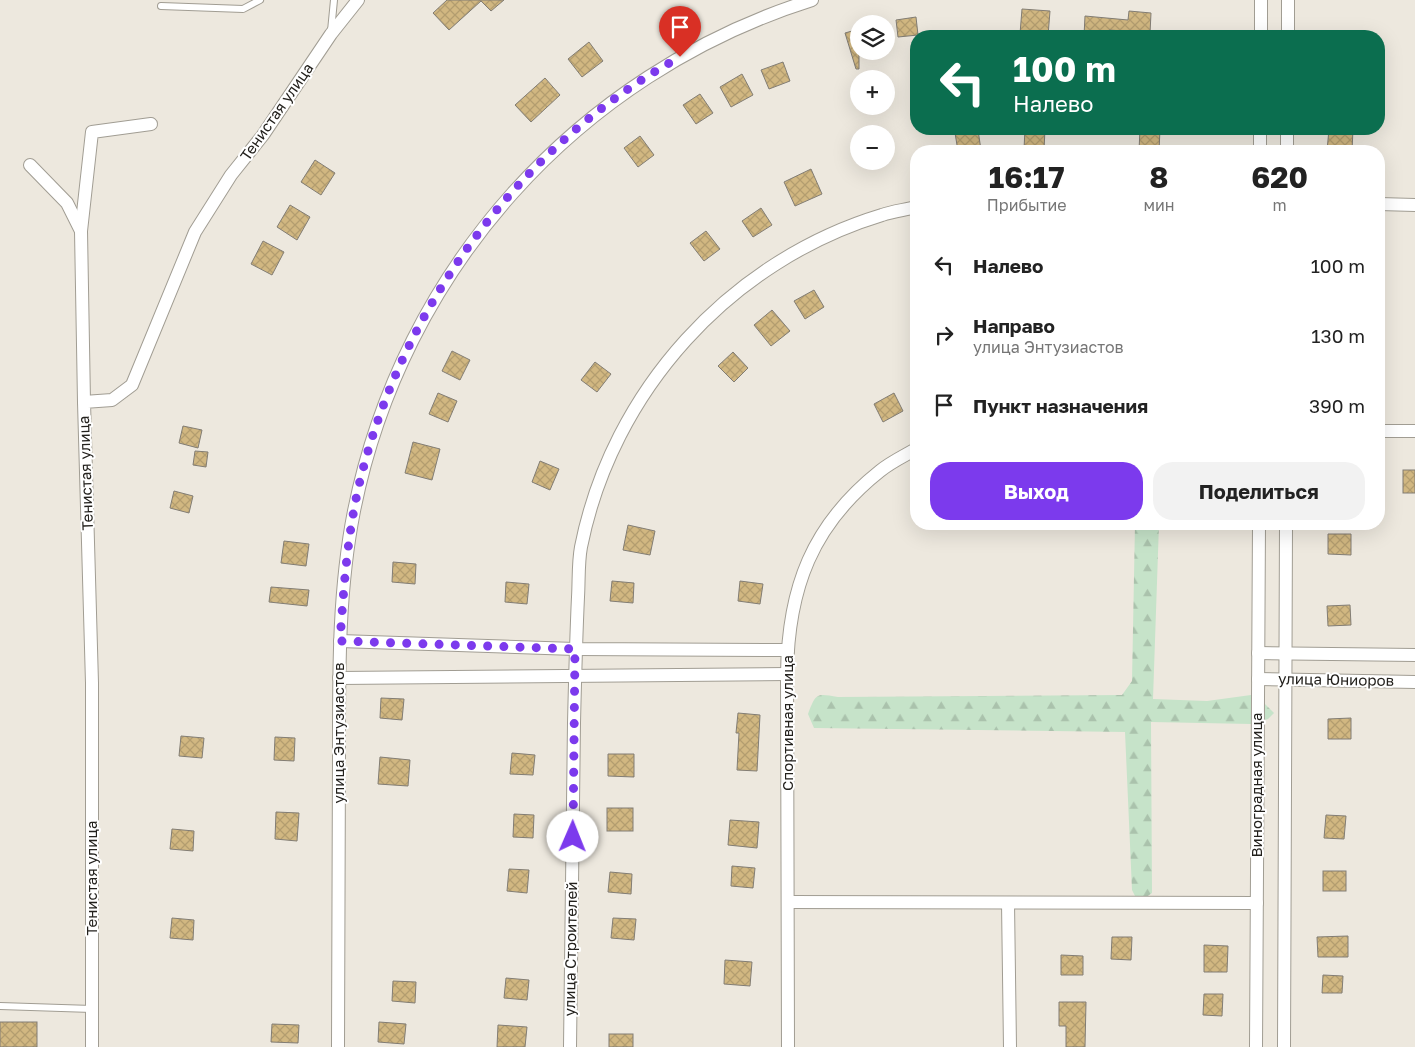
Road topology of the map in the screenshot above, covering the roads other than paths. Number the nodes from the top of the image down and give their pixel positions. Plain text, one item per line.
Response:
1 (260, 0) edge
2 (334, 0) edge
3 (358, 0) edge
4 (812, 0) edge
5 (1261, 0) edge
6 (1288, 0) edge
7 (161, 6) dead end
8 (1261, 30) edge
9 (1288, 30) edge
10 (331, 34) junction
11 (151, 124) dead end
12 (30, 165) dead end
13 (1385, 204) edge
14 (1415, 204) edge
15 (910, 208) edge
16 (80, 231) junction
17 (84, 402) junction
18 (1385, 431) edge
19 (1415, 432) edge
20 (910, 453) edge
21 (1259, 530) edge
22 (1286, 530) edge
23 (340, 641) junction
24 (575, 649) junction
25 (788, 650) junction
26 (1258, 653) junction
27 (1285, 653) junction
28 (1415, 655) edge
29 (787, 674) junction
30 (575, 675) junction
31 (339, 678) junction
32 (1258, 679) junction
33 (1285, 680) junction
34 (1415, 682) edge
35 (788, 902) junction
36 (1008, 903) junction
37 (1257, 903) junction
38 (0, 1006) edge
39 (92, 1009) junction
40 (92, 1047) edge
41 (338, 1047) edge
42 (570, 1047) edge
43 (788, 1047) edge
44 (1010, 1047) edge
45 (1256, 1047) edge
46 (1284, 1047) edge

1 - 7 lane
2 - 10 lane
3 - 10 street, Тенистая улица
4 - 23 street, улица Энтузиастов
5 - 8 street
6 - 9 street
10 - 17 street, Тенистая улица
11 - 16 street
12 - 16 street
13 - 14 street
15 - 24 street, улица Строителей
16 - 17 street
17 - 39 street, Тенистая улица
18 - 19 street
20 - 25 street, Спортивная улица
21 - 26 street, Виноградная улица
22 - 27 street, Виноградная улица
23 - 24 street
23 - 31 street, улица Энтузиастов
24 - 25 street
24 - 30 street, улица Строителей
25 - 29 street, Спортивная улица
26 - 27 street, улица Юниоров
26 - 32 street, Виноградная улица
27 - 28 street, улица Юниоров
27 - 33 street, Виноградная улица
29 - 30 street
29 - 35 street, Спортивная улица
30 - 31 street
30 - 42 street, улица Строителей
31 - 41 street, улица Энтузиастов
32 - 33 street, улица Юниоров
32 - 37 street, Виноградная улица
33 - 34 street, улица Юниоров
33 - 46 street, Виноградная улица
35 - 36 street
35 - 43 street, Спортивная улица
36 - 37 street
36 - 44 street
37 - 45 street, Виноградная улица
38 - 39 lane
39 - 40 street, Тенистая улица

